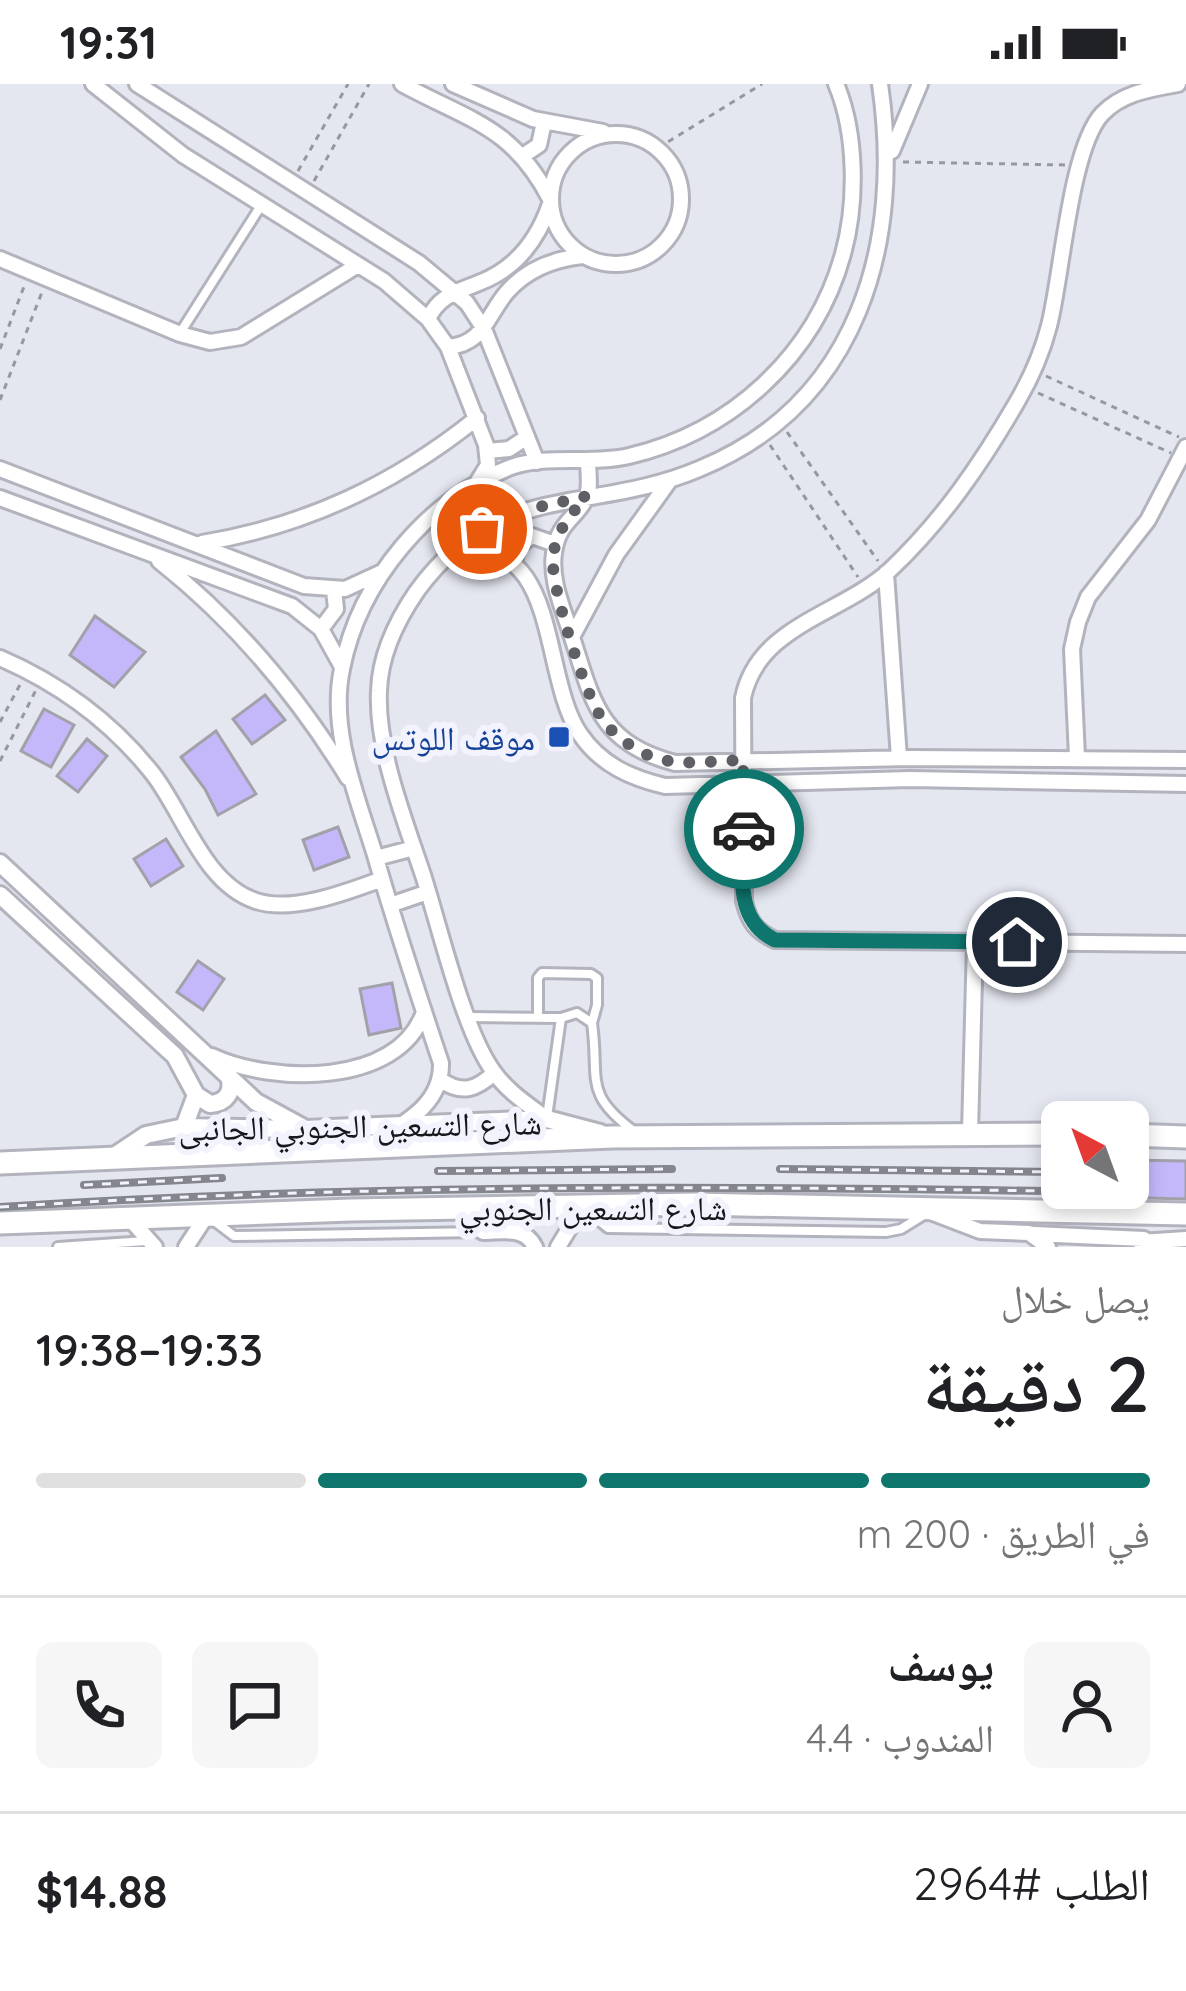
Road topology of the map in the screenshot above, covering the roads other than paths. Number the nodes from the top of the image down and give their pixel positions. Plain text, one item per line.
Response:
1 (93, 84) edge
2 (137, 84) edge
3 (402, 84) edge
4 (453, 84) edge
5 (836, 84) edge
6 (880, 84) edge
7 (920, 84) edge
8 (1178, 84) edge
9 (544, 122) junction
10 (614, 133) junction
11 (524, 155) junction
12 (888, 161) junction
13 (550, 202) junction
14 (262, 204) junction
15 (584, 256) junction
16 (0, 259) edge
17 (358, 265) junction
18 (454, 291) junction
19 (428, 319) junction
20 (484, 329) junction
21 (180, 334) junction
22 (448, 347) junction
23 (477, 418) junction
24 (527, 437) junction
25 (1184, 449) edge
26 (488, 452) junction
27 (588, 461) junction
28 (537, 462) junction
29 (0, 469) edge
30 (670, 480) junction
31 (475, 486) junction
32 (587, 496) junction
33 (0, 498) edge
34 (489, 524) junction
35 (198, 544) junction
36 (555, 544) junction
37 (145, 550) junction
38 (447, 555) junction
39 (514, 562) junction
40 (382, 572) junction
41 (886, 573) junction
42 (334, 590) junction
43 (321, 628) junction
44 (572, 637) junction
45 (0, 658) edge
46 (342, 667) junction
47 (1077, 757) junction
48 (899, 758) junction
49 (743, 760) junction
50 (1186, 760) edge
51 (910, 779) junction
52 (889, 780) junction
53 (744, 781) junction
54 (1186, 784) edge
55 (354, 789) junction
56 (414, 848) junction
57 (376, 858) junction
58 (0, 863) edge
59 (382, 879) junction
60 (428, 892) junction
61 (0, 896) edge
62 (390, 904) junction
63 (975, 942) junction
64 (1186, 944) edge
65 (424, 1012) junction
66 (469, 1017) junction
67 (538, 1017) junction
68 (561, 1018) junction
69 (592, 1023) junction
70 (204, 1052) junction
71 (494, 1073) junction
72 (229, 1076) junction
73 (441, 1080) junction
74 (196, 1095) junction
75 (547, 1119) junction
76 (401, 1124) junction
77 (184, 1127) junction
78 (306, 1129) junction
79 (970, 1132) junction
80 (1041, 1134) edge
81 (1149, 1135) edge
82 (612, 1136) junction
83 (640, 1136) junction
84 (1186, 1136) edge
85 (359, 1149) junction
86 (113, 1156) junction
87 (0, 1163) edge
88 (583, 1206) junction
89 (460, 1208) junction
90 (928, 1210) junction
91 (1186, 1214) edge
92 (207, 1215) junction
93 (129, 1218) junction
94 (0, 1222) edge
95 (483, 1232) junction
96 (1029, 1234) junction
97 (1186, 1239) edge
98 (1137, 1243) edge
99 (152, 1244) edge
100 (58, 1247) edge
101 (186, 1247) edge
102 (535, 1247) edge
103 (558, 1247) edge
104 (1048, 1247) edge

1 - 14 street
2 - 18 street
3 - 11 street
4 - 9 street
5 - 27 street
6 - 12 street
7 - 12 street
8 - 41 street
9 - 10 street
9 - 11 street
10 - 13 street
10 - 15 street
11 - 13 street
12 - 30 street
13 - 15 street
13 - 18 street
14 - 17 street
14 - 21 lane
15 - 20 street
16 - 21 street
17 - 19 street
17 - 21 street
18 - 19 street
18 - 20 street
19 - 22 street
20 - 22 street
20 - 24 street
22 - 23 street
23 - 26 street
23 - 35 street
24 - 26 street
24 - 28 street
25 - 47 street
26 - 31 street
27 - 28 street
27 - 32 street
28 - 31 street
29 - 35 street
30 - 32 street
30 - 44 street
31 - 34 street
31 - 40 street
32 - 34 street
32 - 36 street
33 - 37 street
34 - 38 street
35 - 42 street
36 - 39 street
36 - 44 street
37 - 43 street
37 - 55 street
38 - 39 street
38 - 56 street
39 - 53 street
40 - 42 street
40 - 46 street
41 - 48 street
41 - 49 street
42 - 43 street
43 - 46 street
44 - 49 street
45 - 59 street
46 - 55 street
47 - 48 street
47 - 50 street
48 - 49 street
48 - 51 street
48 - 52 street
49 - 53 street
51 - 52 street
51 - 54 street
52 - 53 street
53 - 63 street
55 - 57 street
56 - 57 street
56 - 60 street
57 - 59 street
58 - 70 street
59 - 62 street
60 - 62 street
60 - 66 street
61 - 74 street
62 - 65 street
63 - 64 street
63 - 79 street
65 - 70 street
65 - 73 street
66 - 67 lane
66 - 71 street
67 - 68 lane
67 - 69 lane
68 - 69 lane
68 - 75 lane
69 - 83 lane
70 - 72 street
71 - 73 street
71 - 75 street
72 - 74 street
72 - 78 street
73 - 76 street
74 - 77 street
75 - 76 street, شارع التسعين الجنوبي الجانبى
75 - 82 street, شارع التسعين الجنوبي الجانبى
76 - 78 street, شارع التسعين الجنوبي الجانبى
76 - 85 street
77 - 78 street, شارع التسعين الجنوبي الجانبى
77 - 86 street, شارع التسعين الجنوبي الجانبى
78 - 85 street
79 - 80 main road, شارع التسعين الجنوبي
79 - 83 main road, شارع التسعين الجنوبي
81 - 84 main road
82 - 83 main road, شارع التسعين الجنوبي
82 - 85 main road, شارع التسعين الجنوبي
85 - 86 main road, شارع التسعين الجنوبي
86 - 87 main road, شارع التسعين الجنوبي
88 - 89 main road, شارع التسعين الجنوبي
88 - 90 main road, شارع التسعين الجنوبي
88 - 103 street
89 - 92 main road, شارع التسعين الجنوبي
89 - 95 street
90 - 91 main road, شارع التسعين الجنوبي
90 - 96 street
92 - 93 main road, شارع التسعين الجنوبي
92 - 95 lane
92 - 101 street
93 - 94 main road, شارع التسعين الجنوبي
93 - 99 street
95 - 102 street
96 - 98 street
96 - 104 street
97 - 98 street
99 - 100 lane

